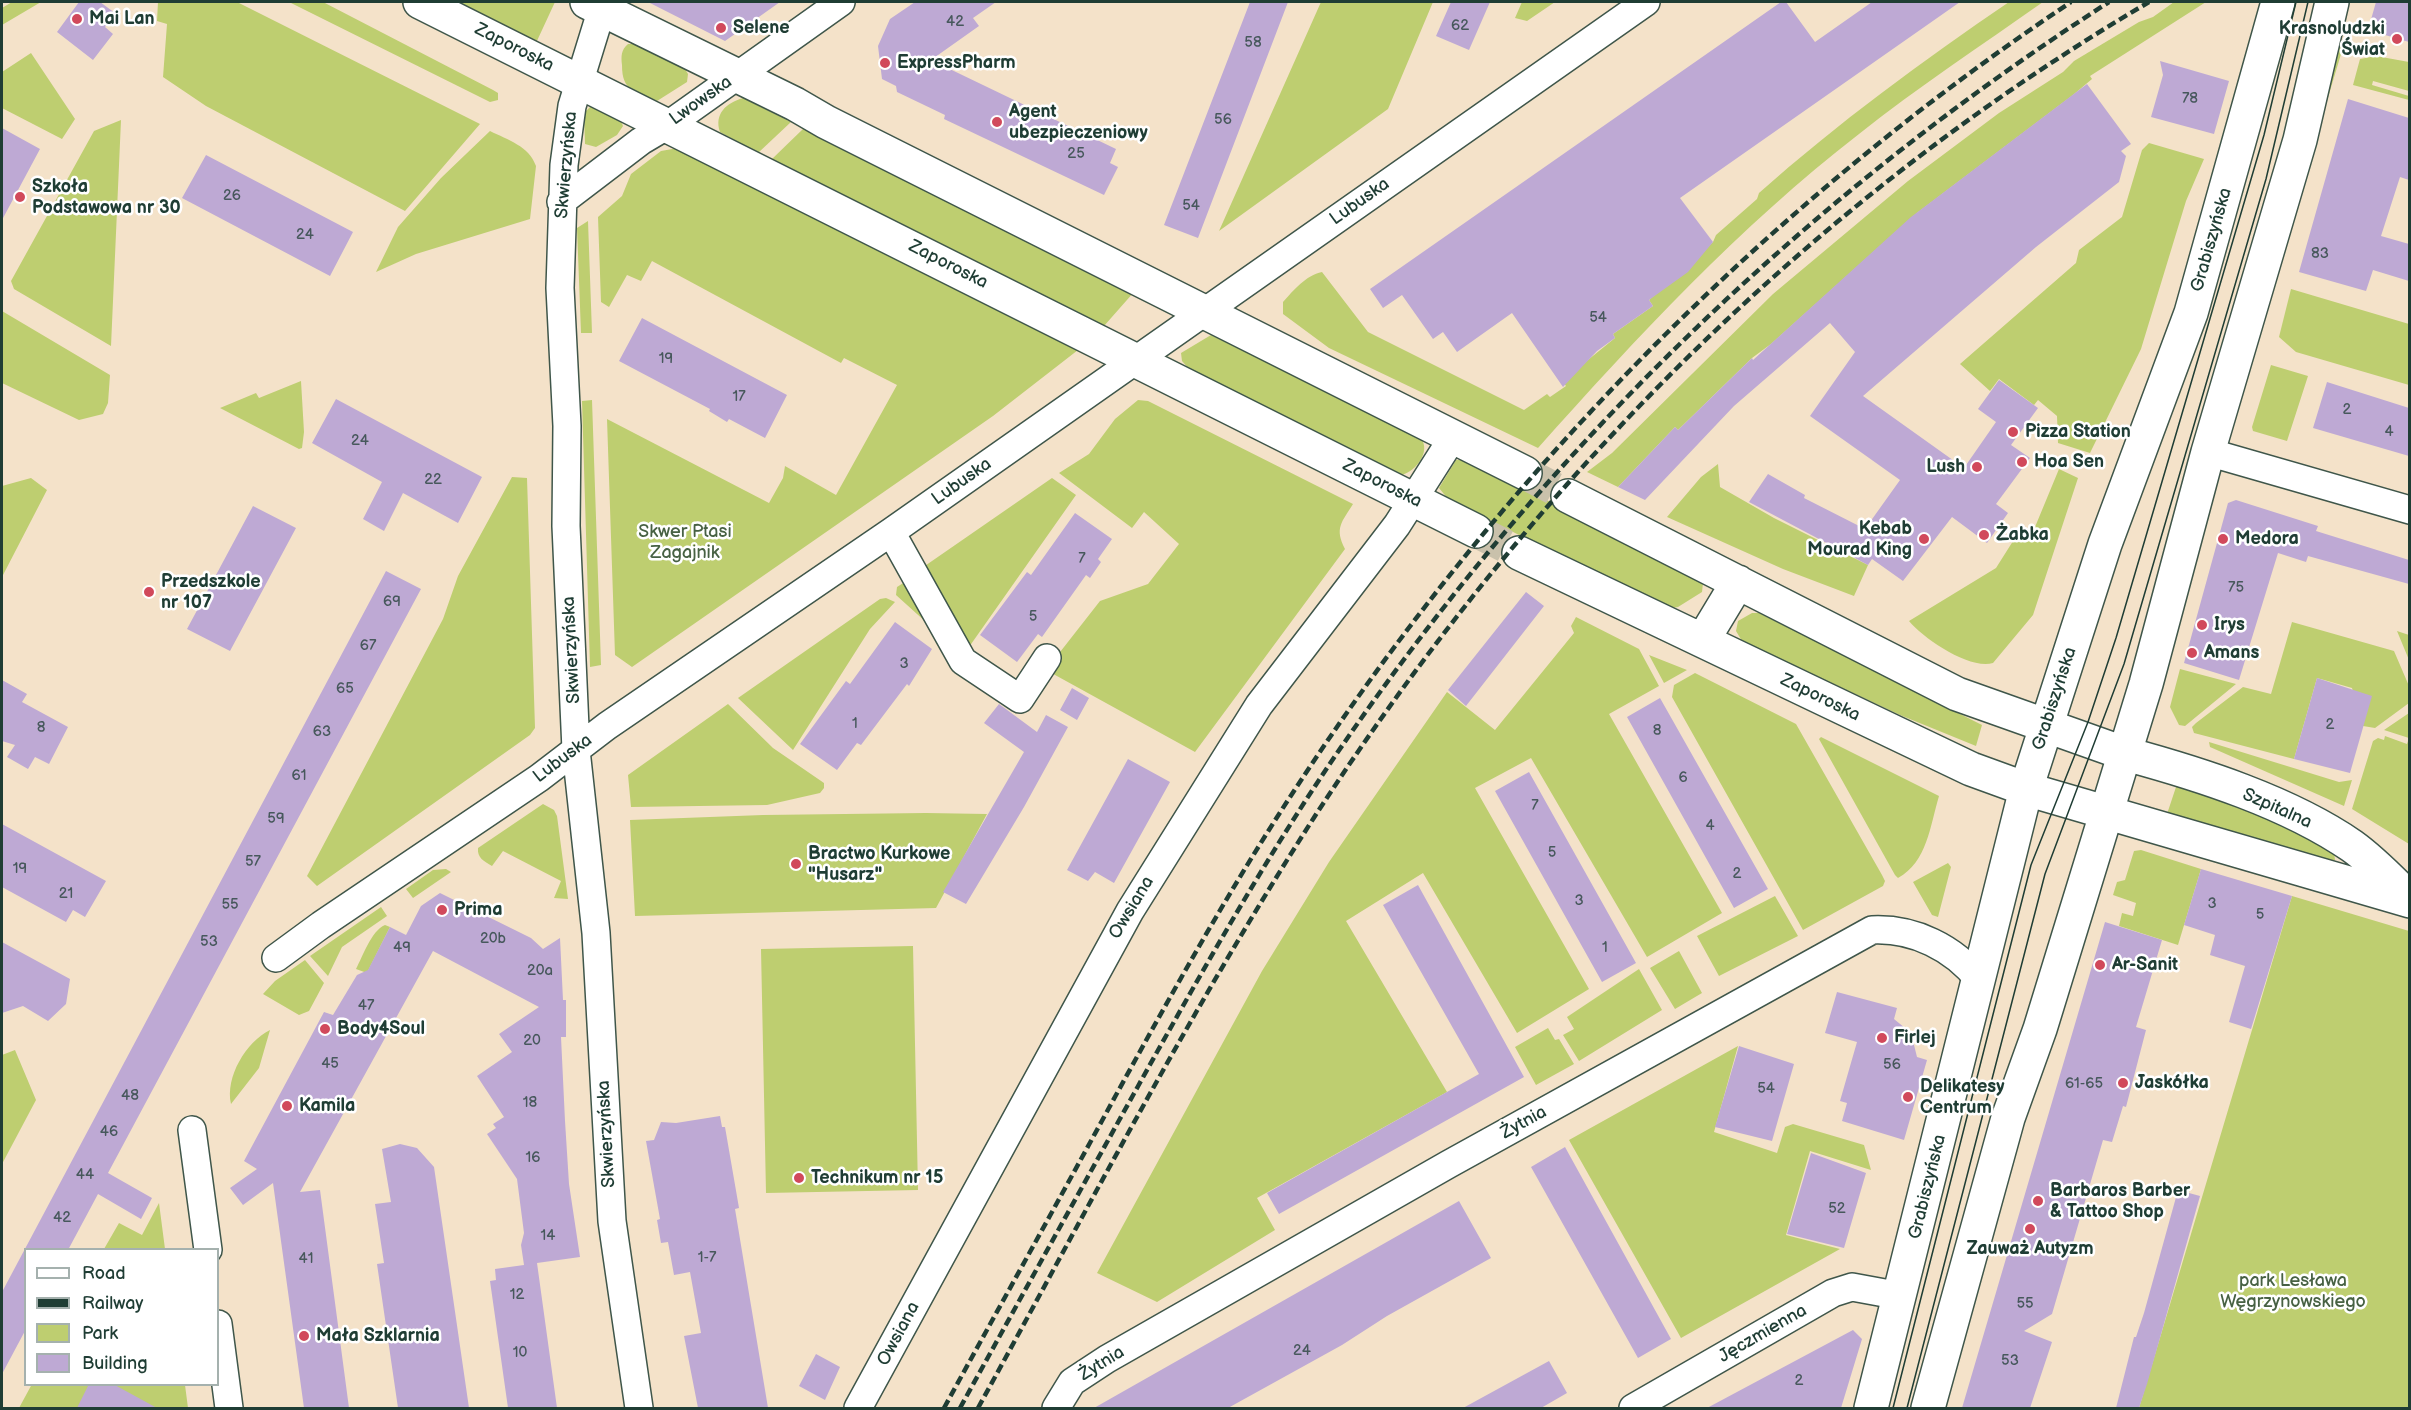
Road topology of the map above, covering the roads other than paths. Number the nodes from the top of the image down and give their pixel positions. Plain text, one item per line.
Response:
1 (420, 2) edge
2 (841, 2) edge
3 (1646, 2) edge
4 (2277, 2) edge
5 (2332, 2) edge
6 (598, 4) edge
7 (736, 77) junction
8 (579, 80) junction
9 (668, 125) junction
10 (561, 202) junction
11 (1204, 310) junction
12 (1137, 359) junction
13 (1453, 437) junction
14 (2208, 452) junction
15 (1525, 473) tunnel mouth
16 (1568, 496) tunnel mouth
17 (1414, 500) junction
18 (2409, 510) edge
19 (1476, 531) tunnel mouth
20 (891, 532) junction
21 (1519, 553) tunnel mouth
22 (1738, 582) junction
23 (1703, 640) junction
24 (1047, 658) dead end
25 (2046, 726) junction
26 (576, 750) junction
27 (2126, 754) junction
28 (2026, 789) junction
29 (2106, 811) junction
30 (2409, 900) edge
31 (276, 958) dead end
32 (1979, 980) junction
33 (192, 1130) dead end
34 (208, 1248) edge
35 (1901, 1296) junction
36 (219, 1332) edge
37 (229, 1408) edge
38 (639, 1408) edge
39 (858, 1408) edge
40 (1056, 1408) edge
41 (1633, 1408) edge
42 (1871, 1408) edge
43 (1929, 1408) edge

1 - 8 main road, Zaporoska
2 - 7 street, Lwowska
3 - 11 street, Lubuska
4 - 25 main road, Grabiszyńska
5 - 14 main road
6 - 7 main road
6 - 8 street, Skwierzyńska
7 - 9 street, Lwowska
7 - 11 main road
8 - 9 main road, Zaporoska
8 - 10 street, Skwierzyńska
9 - 10 street, Lwowska
9 - 12 main road, Zaporoska
10 - 26 street, Skwierzyńska
11 - 12 street, Lubuska
11 - 13 main road
12 - 17 main road, Zaporoska
12 - 20 street, Lubuska
13 - 15 main road
13 - 17 street, Owsiana
14 - 18 street
14 - 27 main road
16 - 22 main road
17 - 19 main road, Zaporoska
17 - 39 street, Owsiana
20 - 24 street
20 - 26 street, Lubuska
21 - 23 main road, Zaporoska
22 - 23 main road
22 - 25 main road
23 - 28 main road, Zaporoska
25 - 27 main road, Szpitalna
25 - 28 main road, Grabiszyńska
26 - 31 street, Lubuska
26 - 38 street, Skwierzyńska
27 - 29 main road
27 - 30 main road, Szpitalna
28 - 29 main road, Zaporoska
28 - 32 main road, Grabiszyńska
29 - 30 main road
29 - 43 main road
32 - 35 main road, Grabiszyńska
32 - 40 street, Żytnia
33 - 34 street
35 - 41 street, Jęczmienna
35 - 42 main road, Grabiszyńska
36 - 37 street

